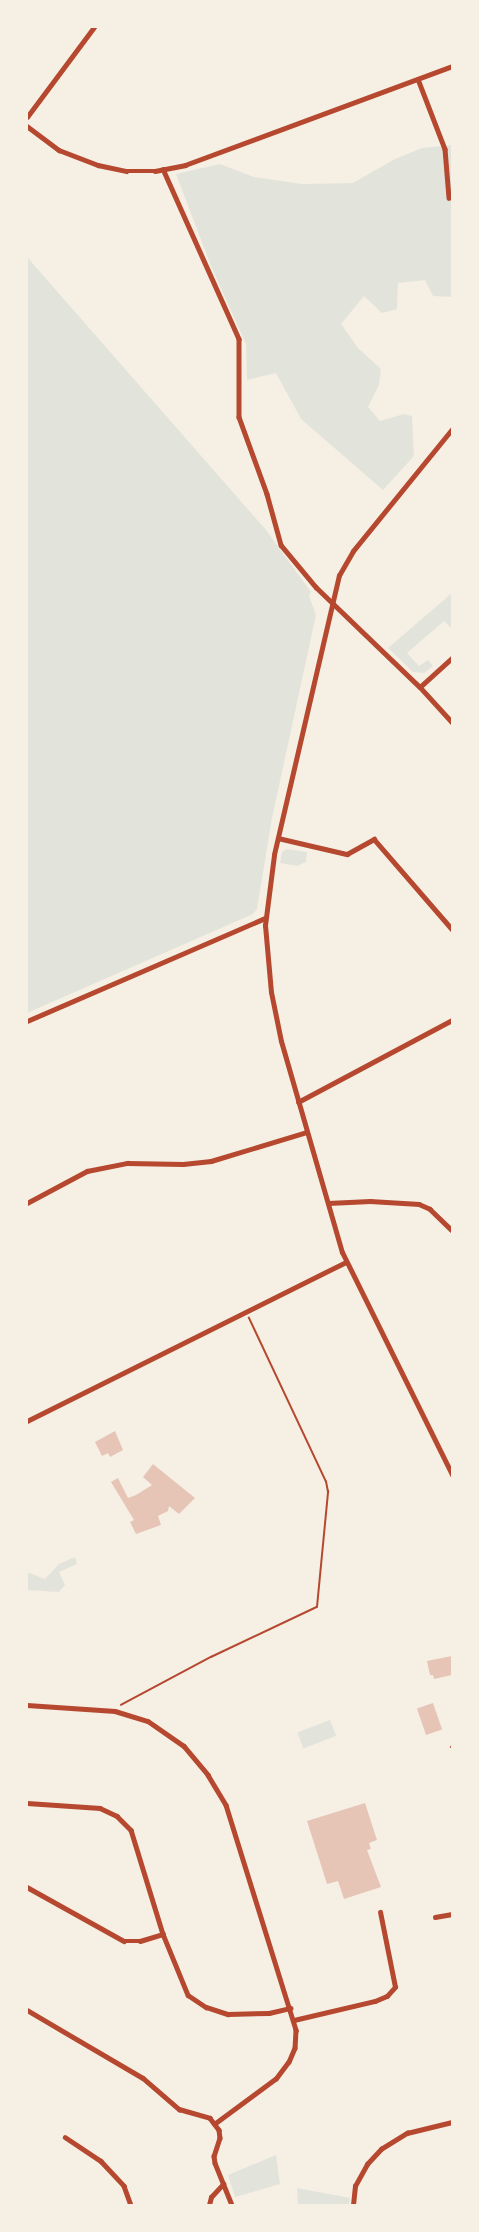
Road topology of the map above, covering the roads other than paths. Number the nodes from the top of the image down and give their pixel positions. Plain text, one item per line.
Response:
1 (94, 27) edge
2 (452, 66) edge
3 (418, 79) junction
4 (27, 117) edge
5 (27, 126) edge
6 (163, 169) junction
7 (449, 198) dead end
8 (452, 429) edge
9 (331, 601) junction
10 (452, 658) edge
11 (420, 687) junction
12 (452, 722) edge
13 (278, 838) junction
14 (265, 918) junction
15 (452, 929) edge
16 (452, 1020) edge
17 (27, 1021) edge
18 (298, 1101) junction
19 (307, 1132) junction
20 (27, 1203) edge
21 (328, 1203) junction
22 (452, 1230) edge
23 (346, 1262) junction
24 (27, 1421) edge
25 (452, 1475) edge
26 (27, 1705) edge
27 (27, 1803) edge
28 (27, 1887) edge
29 (380, 1912) dead end
30 (452, 1914) edge
31 (435, 1917) dead end
32 (163, 1934) junction
33 (290, 2008) junction
34 (27, 2010) edge
35 (294, 2020) junction
36 (452, 2122) edge
37 (215, 2124) junction
38 (65, 2137) dead end
39 (223, 2184) junction
40 (131, 2205) edge
41 (209, 2205) edge
42 (232, 2205) edge
43 (353, 2205) edge

1 - 4 street
2 - 3 street
3 - 6 street
3 - 7 street
5 - 6 street
6 - 9 street
8 - 9 street
9 - 11 street
9 - 13 street
10 - 11 street
11 - 12 street
13 - 14 street
13 - 15 street
14 - 17 street
14 - 18 street
16 - 18 street
18 - 19 street
19 - 20 street
19 - 21 street
21 - 22 street
21 - 23 street
23 - 24 street
23 - 25 street
26 - 33 street
27 - 32 street
28 - 32 street
29 - 35 street
30 - 31 street
32 - 33 street
33 - 35 street
34 - 37 street
35 - 37 street
36 - 43 street
37 - 39 street
38 - 40 street
39 - 41 street
39 - 42 street

